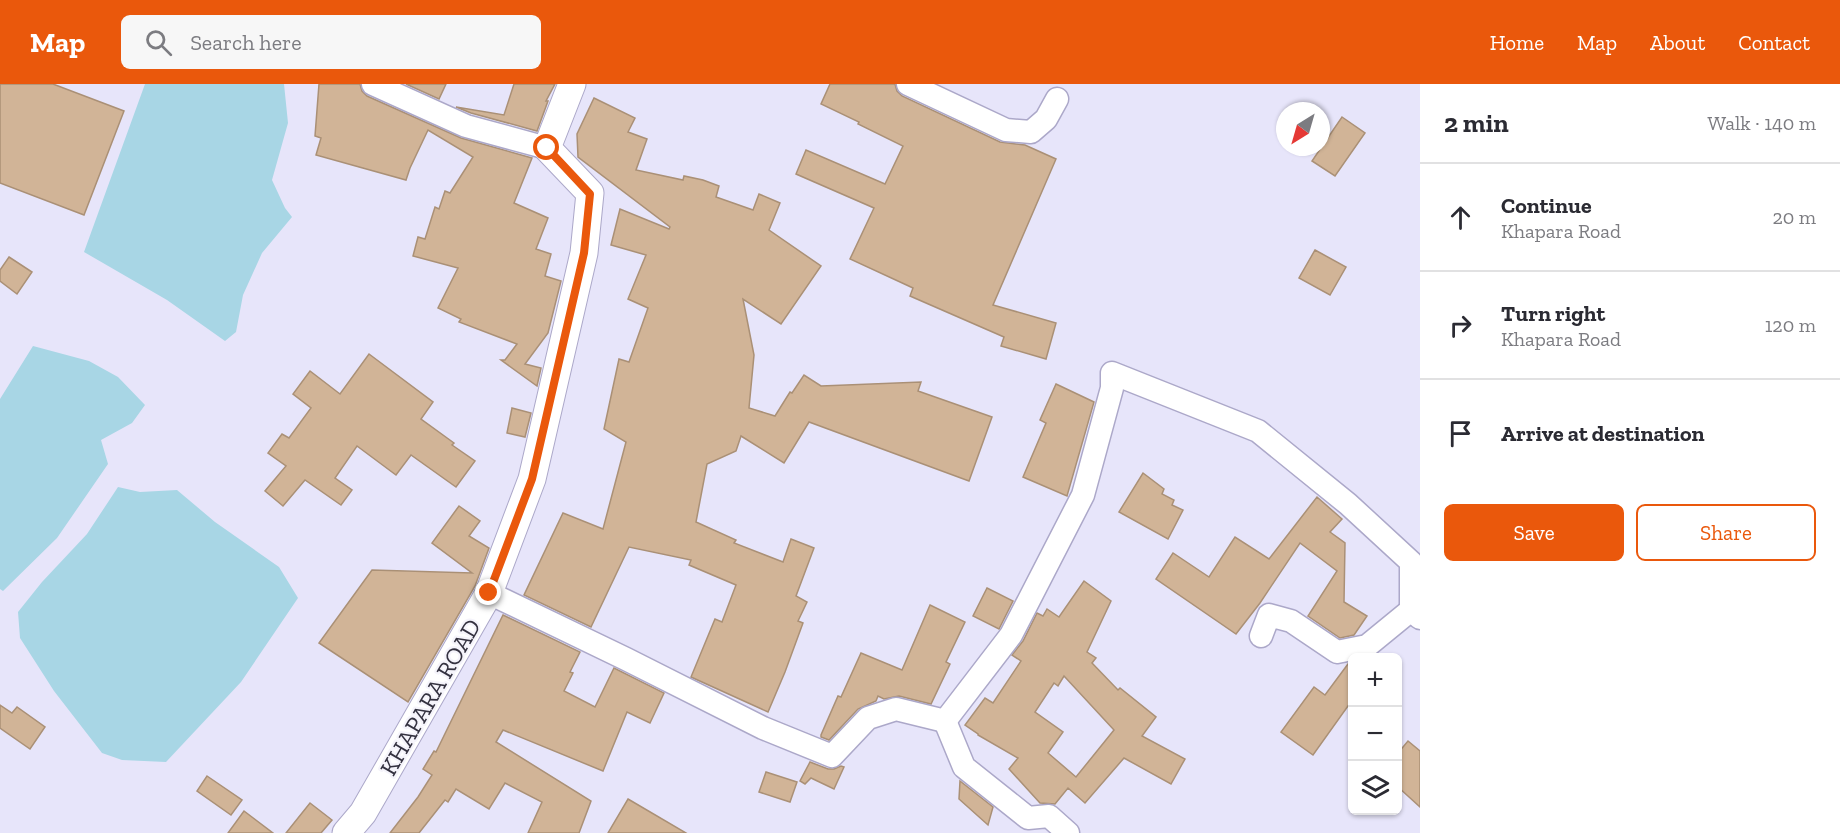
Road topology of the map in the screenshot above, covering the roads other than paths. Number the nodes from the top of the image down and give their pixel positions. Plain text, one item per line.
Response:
1 (373, 84) edge
2 (572, 84) edge
3 (908, 84) edge
4 (1057, 99) dead end
5 (547, 148) junction
6 (489, 593) junction
7 (1416, 614) edge
8 (1261, 636) dead end
9 (945, 721) junction
10 (346, 833) edge
11 (1068, 833) edge

1 - 5 street
2 - 5 street
3 - 4 street
5 - 6 street, KHAPARA ROAD
6 - 9 street
6 - 10 street, KHAPARA ROAD
7 - 8 street
7 - 9 street
9 - 11 street

